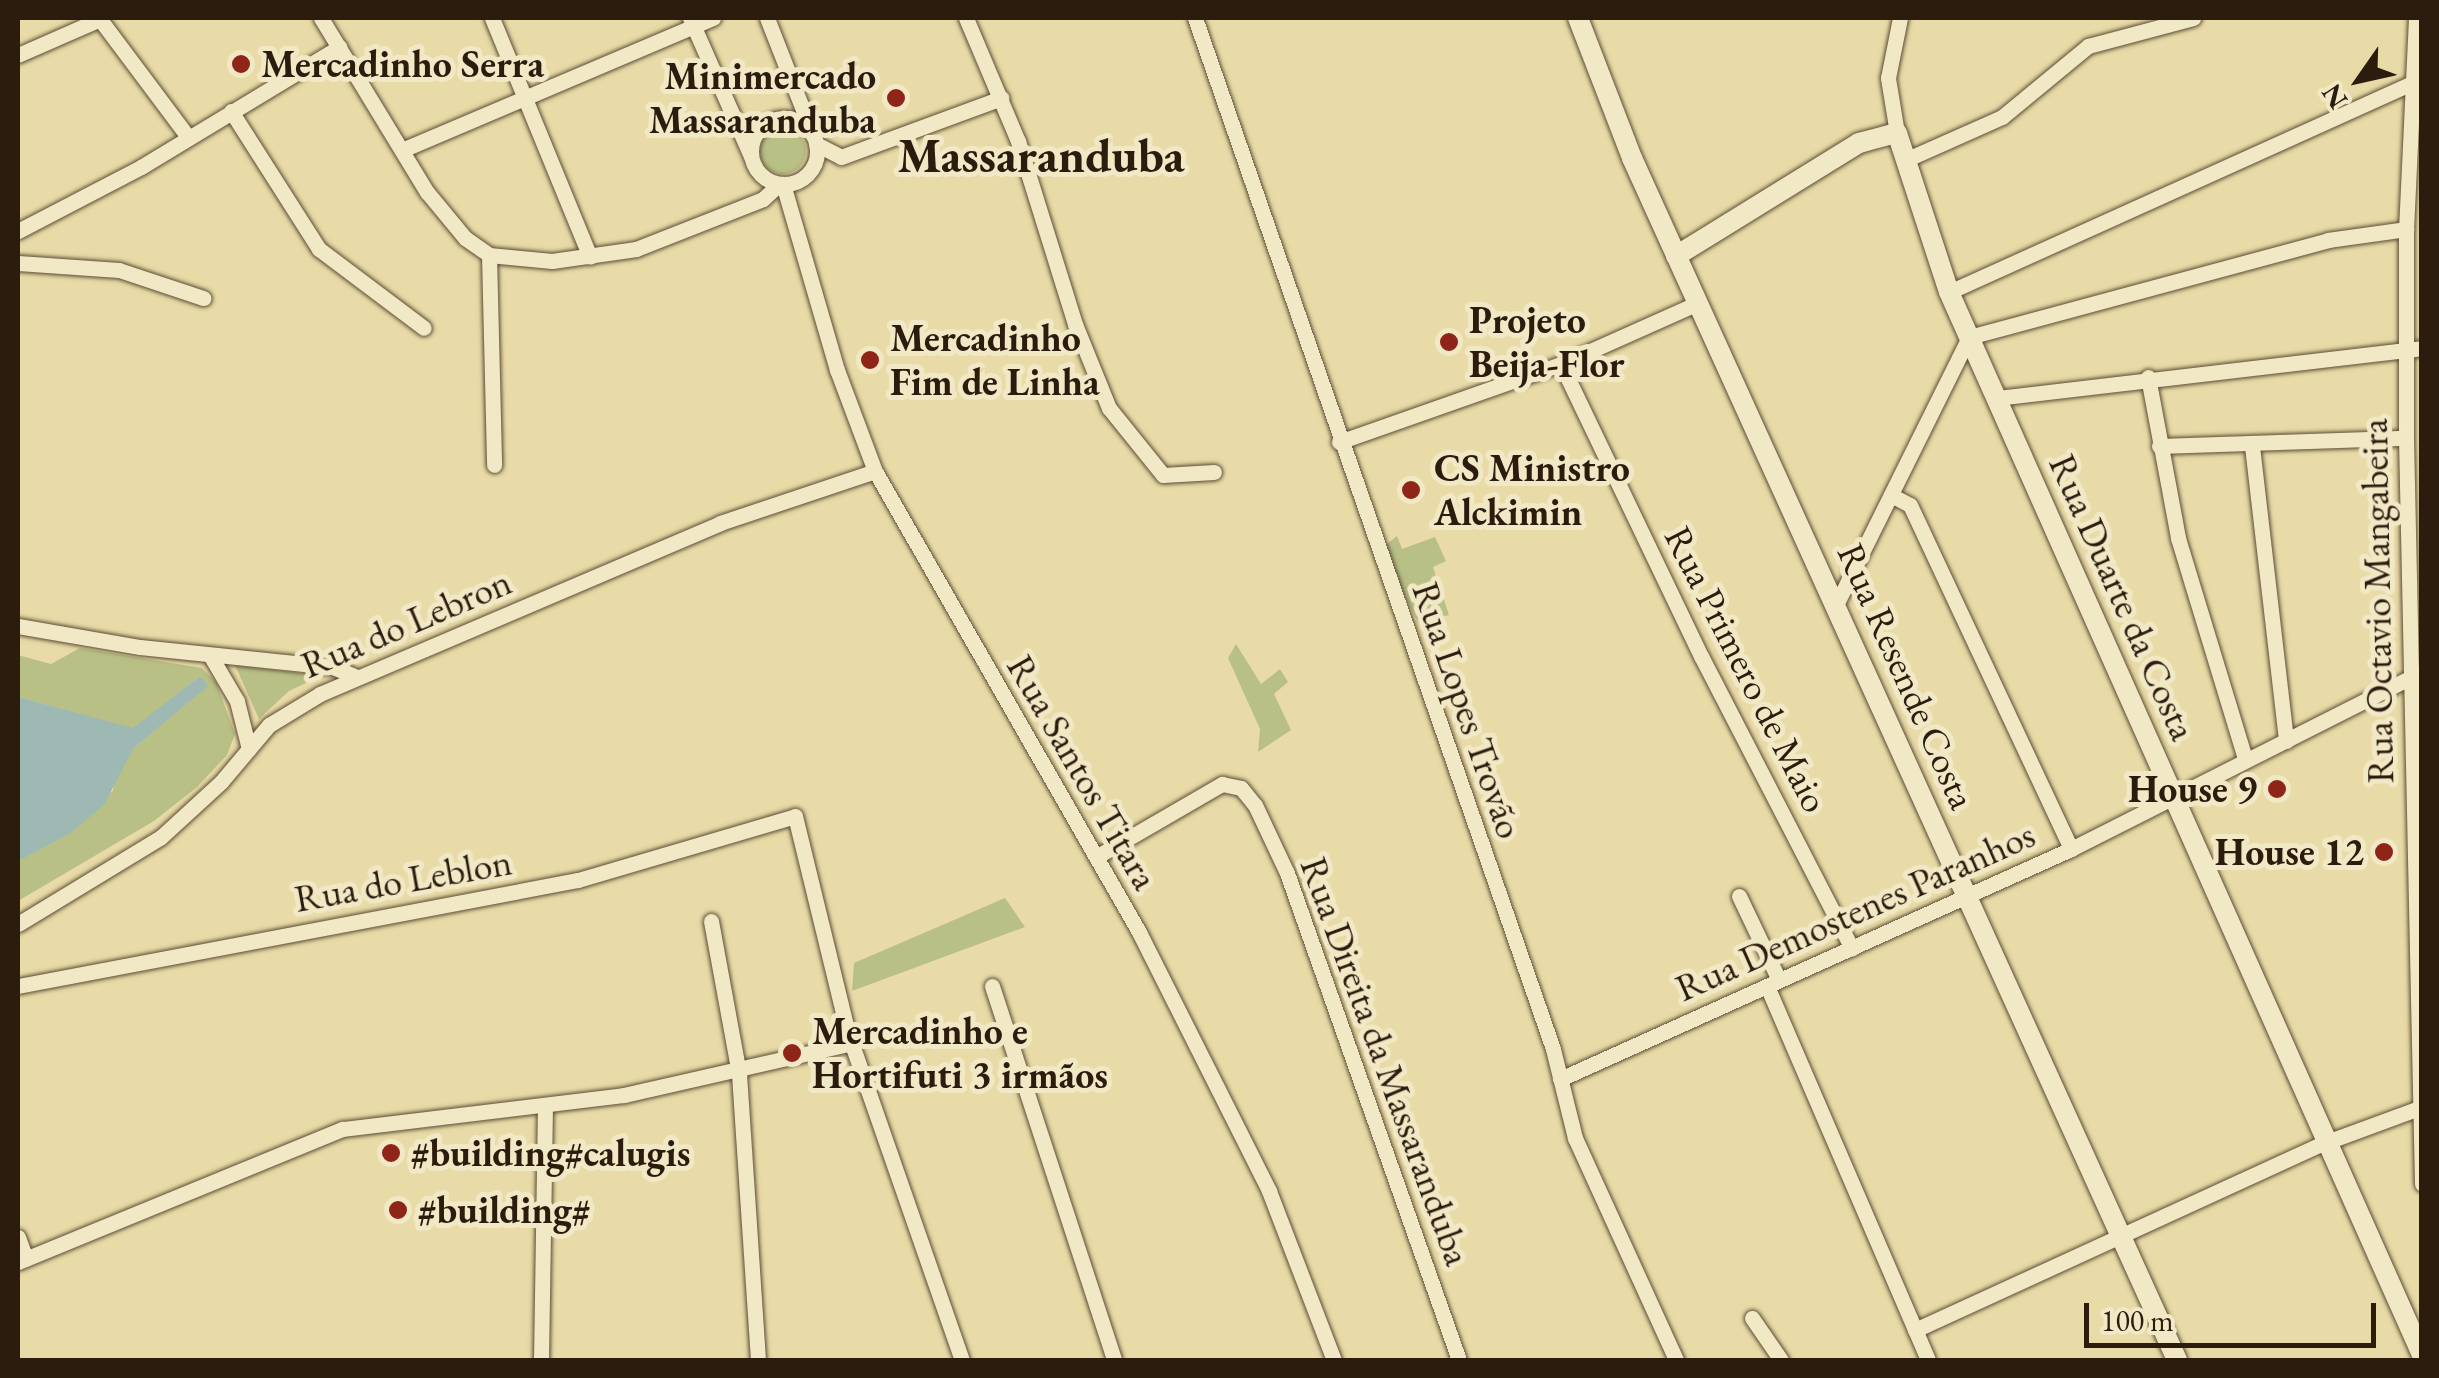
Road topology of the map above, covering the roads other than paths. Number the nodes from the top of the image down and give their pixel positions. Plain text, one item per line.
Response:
1 (100, 18) edge
2 (321, 18) edge
3 (492, 18) edge
4 (713, 18) edge
5 (767, 18) edge
6 (966, 18) edge
7 (1195, 18) edge
8 (1578, 18) edge
9 (1900, 18) edge
10 (2194, 18) edge
11 (2416, 18) edge
12 (692, 22) edge
13 (338, 47) junction
14 (18, 55) edge
15 (2412, 84) junction
16 (529, 94) junction
17 (1001, 98) junction
18 (230, 111) junction
19 (1897, 133) junction
20 (188, 137) junction
21 (819, 145) junction
22 (402, 150) junction
23 (752, 159) junction
24 (1905, 160) junction
25 (787, 183) junction
26 (2406, 229) junction
27 (18, 230) edge
28 (489, 255) junction
29 (1676, 256) junction
30 (590, 257) junction
31 (18, 263) edge
32 (1949, 292) junction
33 (203, 298) dead end
34 (1698, 304) junction
35 (424, 328) dead end
36 (1969, 337) junction
37 (2414, 350) edge
38 (1562, 364) junction
39 (2148, 376) junction
40 (1997, 398) junction
41 (2406, 438) junction
42 (1340, 442) junction
43 (2159, 446) junction
44 (2252, 446) junction
45 (494, 465) dead end
46 (875, 471) junction
47 (1214, 472) dead end
48 (1891, 495) junction
49 (1837, 603) junction
50 (18, 626) edge
51 (973, 648) junction
52 (210, 655) junction
53 (957, 656) dead end
54 (2418, 672) edge
55 (356, 677) junction
56 (2286, 741) junction
57 (249, 748) junction
58 (2246, 758) junction
59 (2173, 795) junction
60 (2071, 849) junction
61 (1096, 857) junction
62 (1967, 894) junction
63 (1738, 896) dead end
64 (710, 921) dead end
65 (18, 924) edge
66 (1852, 948) junction
67 (1773, 983) junction
68 (18, 986) edge
69 (992, 986) dead end
70 (852, 1044) junction
71 (739, 1074) junction
72 (1560, 1079) junction
73 (546, 1106) junction
74 (2419, 1108) edge
75 (2324, 1143) junction
76 (2422, 1184) edge
77 (2121, 1235) junction
78 (18, 1237) edge
79 (22, 1260) edge
80 (1752, 1318) dead end
81 (1916, 1330) junction
82 (2422, 1355) edge
83 (541, 1360) edge
84 (758, 1360) edge
85 (962, 1360) edge
86 (1114, 1360) edge
87 (1334, 1360) edge
88 (1459, 1360) edge
89 (1676, 1360) edge
90 (1782, 1360) edge
91 (1928, 1360) edge
92 (2177, 1360) edge

1 - 14 street
1 - 20 street
2 - 13 street
3 - 16 street
4 - 12 street
5 - 21 street
6 - 17 street
7 - 42 street, Rua Lopes Trovão
8 - 29 main road, Rua Resende Costa
9 - 19 street, Rua Duarte da Costa
10 - 24 street
11 - 15 street, Rua Octavio Mangabeira
12 - 16 street
12 - 23 street
13 - 18 street
13 - 22 street
15 - 26 street, Rua Octavio Mangabeira
15 - 32 street
16 - 22 street
16 - 30 street
17 - 21 street
17 - 47 street
18 - 20 street
18 - 35 street
19 - 24 main road, Rua Duarte da Costa
19 - 29 main road
20 - 27 street
21 - 23 street
21 - 25 street
22 - 28 street
23 - 25 street
24 - 32 main road, Rua Duarte da Costa
25 - 30 street
25 - 46 street, Rua Santos Titara
26 - 36 street
26 - 37 street, Rua Octavio Mangabeira
28 - 30 street
28 - 45 street
29 - 34 main road, Rua Resende Costa
31 - 33 street
32 - 36 main road, Rua Duarte da Costa
34 - 38 street
34 - 49 main road, Rua Resende Costa
36 - 40 main road, Rua Duarte da Costa
36 - 48 street
37 - 39 street
37 - 41 street, Rua Octavio Mangabeira
38 - 42 street
38 - 66 street, Rua Primero de Maio
39 - 40 street
39 - 43 street
40 - 59 main road, Rua Duarte da Costa
41 - 44 street
41 - 54 street, Rua Octavio Mangabeira
42 - 72 street, Rua Lopes Trovão
43 - 44 street
43 - 58 street
44 - 56 street
46 - 51 street, Rua Santos Titara
46 - 55 street, Rua do Lebron
48 - 49 street
48 - 60 street
49 - 62 main road, Rua Resende Costa
50 - 52 street
51 - 53 street
51 - 61 street, Rua Santos Titara
52 - 55 street
52 - 57 street
54 - 56 street, Rua Demostenes Paranhos
54 - 74 street, Rua Octavio Mangabeira
55 - 57 street, Rua do Lebron
56 - 58 street, Rua Demostenes Paranhos
57 - 65 street, Rua do Lebron
58 - 59 street, Rua Demostenes Paranhos
59 - 60 street, Rua Demostenes Paranhos
59 - 75 main road, Rua Duarte da Costa
60 - 62 street, Rua Demostenes Paranhos
61 - 87 street, Rua Santos Titara
61 - 88 street, Rua Direita da Massaranduba
62 - 66 street, Rua Demostenes Paranhos
62 - 77 main road, Rua Resende Costa
63 - 67 street
64 - 71 street
66 - 67 street, Rua Demostenes Paranhos
67 - 72 street, Rua Demostenes Paranhos
67 - 81 street
68 - 70 street, Rua do Leblon
69 - 86 street
70 - 71 street
70 - 85 street
71 - 73 street
71 - 84 street
72 - 89 street, Rua Lopes Trovão
73 - 79 street
73 - 83 street
74 - 75 street
74 - 76 street, Rua Octavio Mangabeira
75 - 77 street
75 - 82 main road, Rua Duarte da Costa
77 - 81 street
77 - 92 main road, Rua Resende Costa
78 - 79 street
80 - 90 street
81 - 91 street

